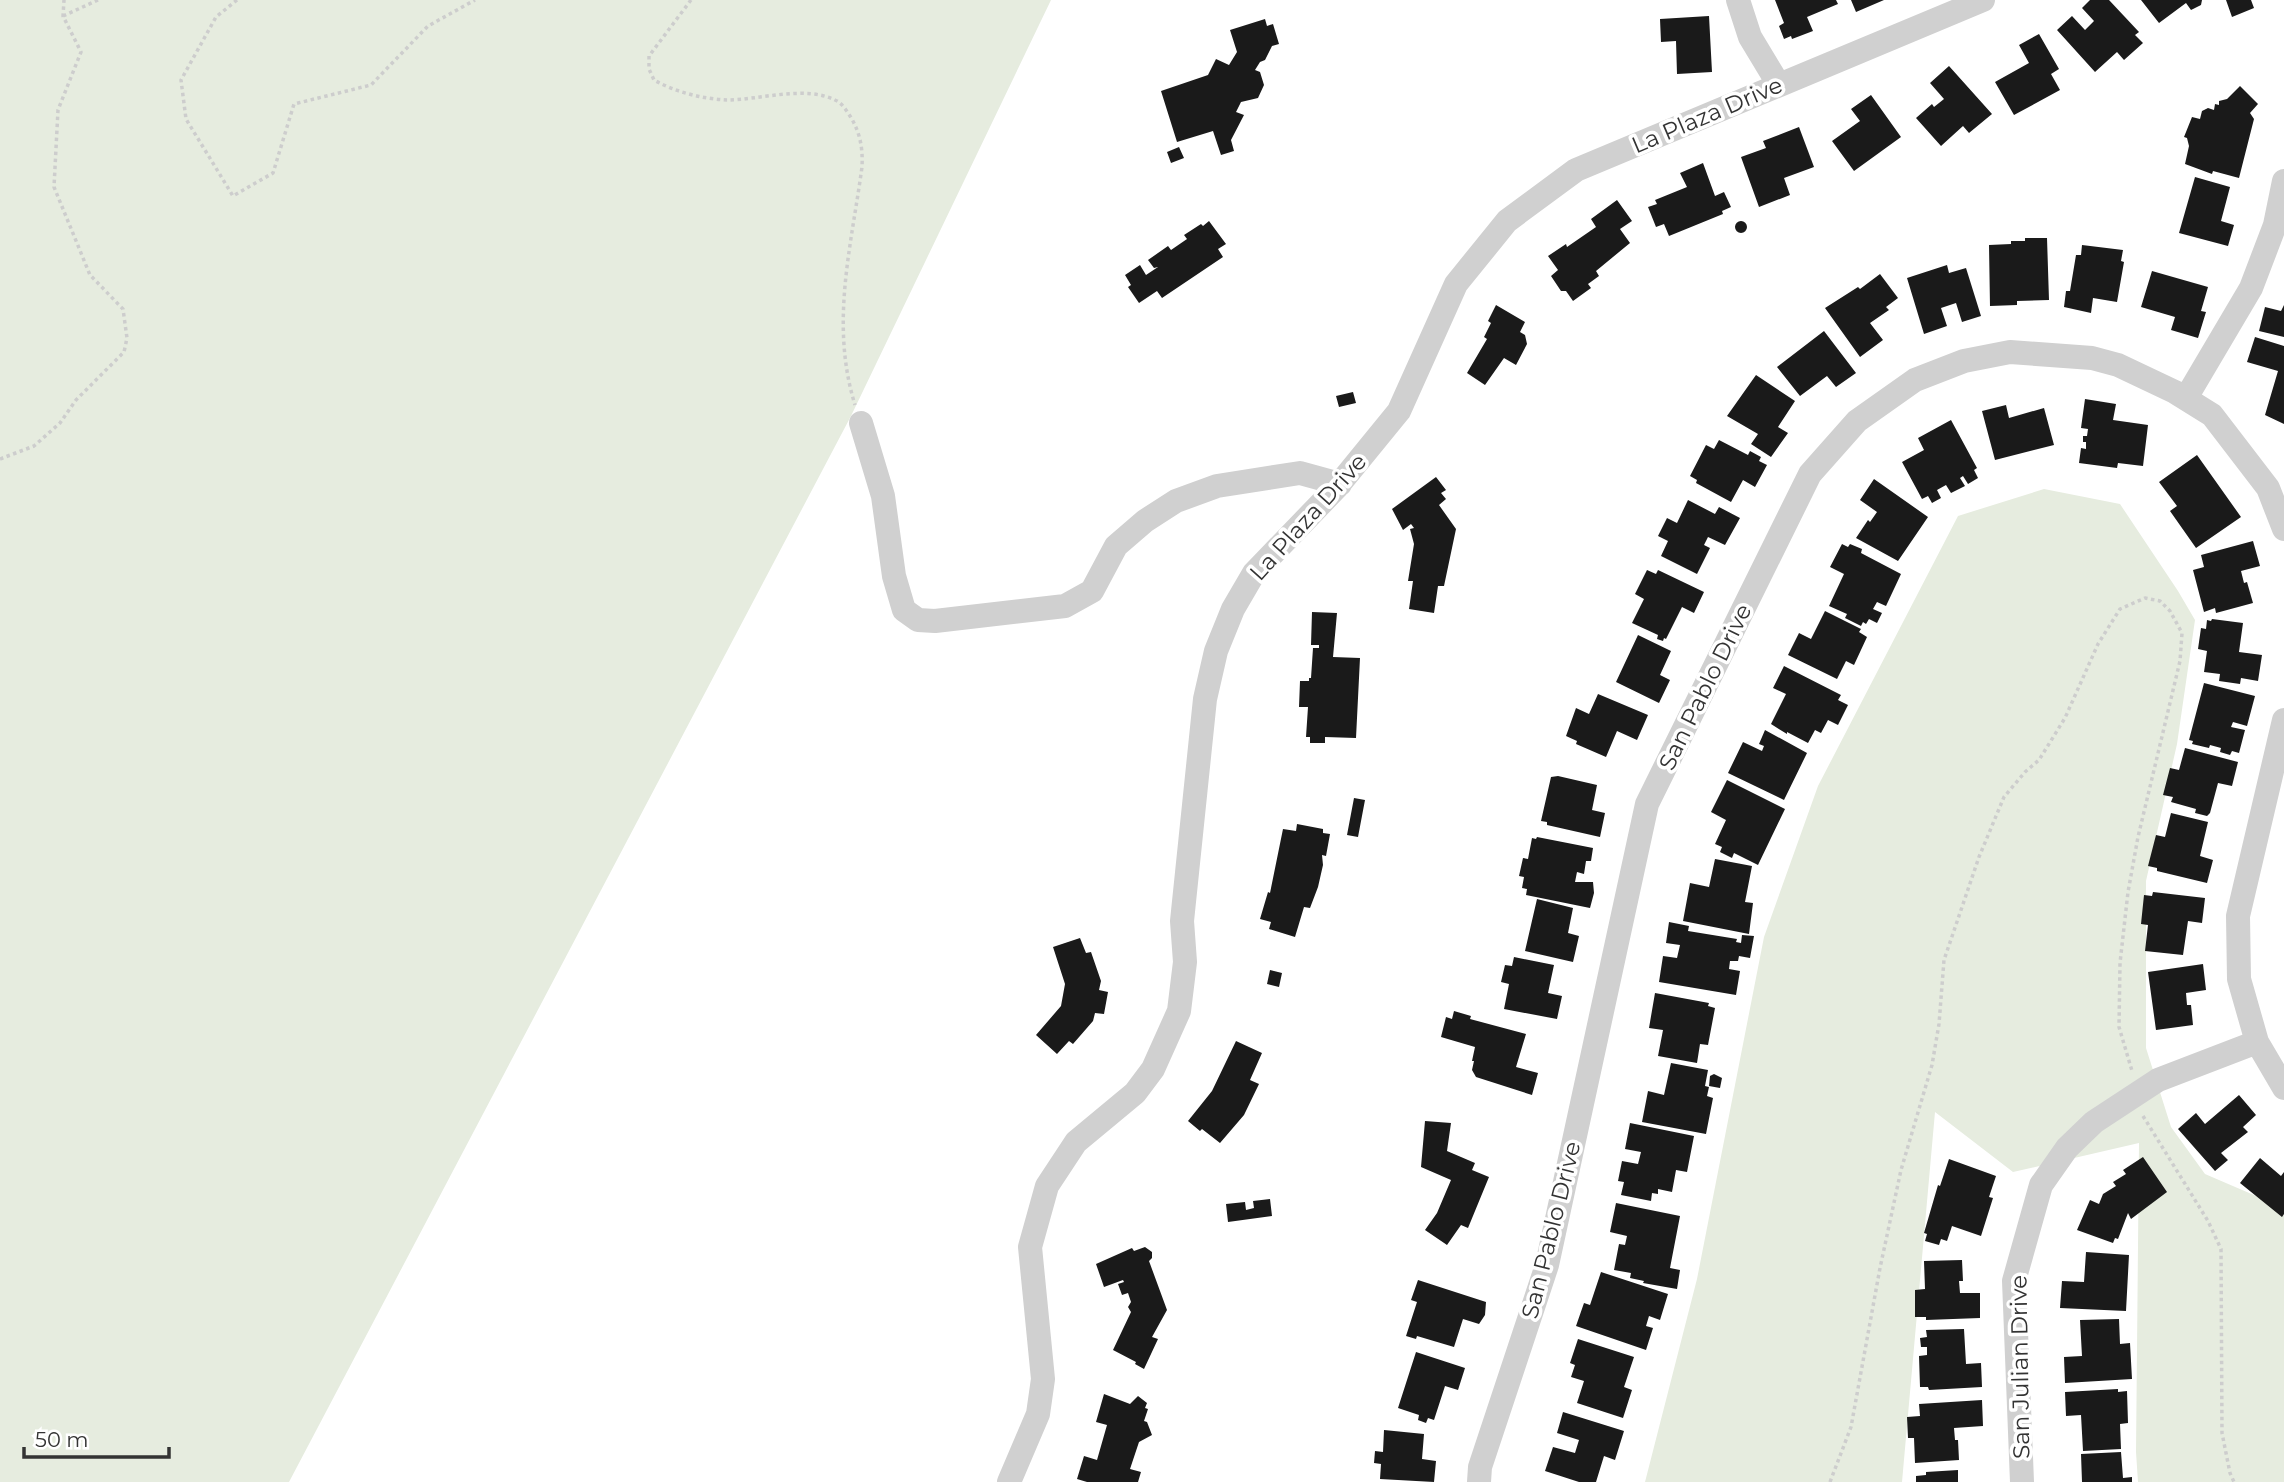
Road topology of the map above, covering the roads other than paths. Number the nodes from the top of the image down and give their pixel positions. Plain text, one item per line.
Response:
1 (1738, 0) edge
2 (1983, 0) edge
3 (1779, 85) junction
4 (2284, 181) edge
5 (2186, 398) junction
6 (861, 423) road end
7 (2276, 483) edge
8 (1340, 484) junction
9 (2284, 528) edge
10 (2284, 720) edge
11 (2257, 1042) junction
12 (2284, 1088) edge
13 (1009, 1482) edge
14 (1479, 1482) edge
15 (2022, 1482) edge

1 - 3 street
2 - 3 street, La Plaza Drive
3 - 8 street, La Plaza Drive
4 - 5 street
5 - 7 street, San Pablo Drive
5 - 14 street, San Pablo Drive
6 - 8 street
7 - 9 street, San Pablo Drive
8 - 13 street, La Plaza Drive
10 - 11 street
11 - 12 street
11 - 15 street, San Julian Drive

